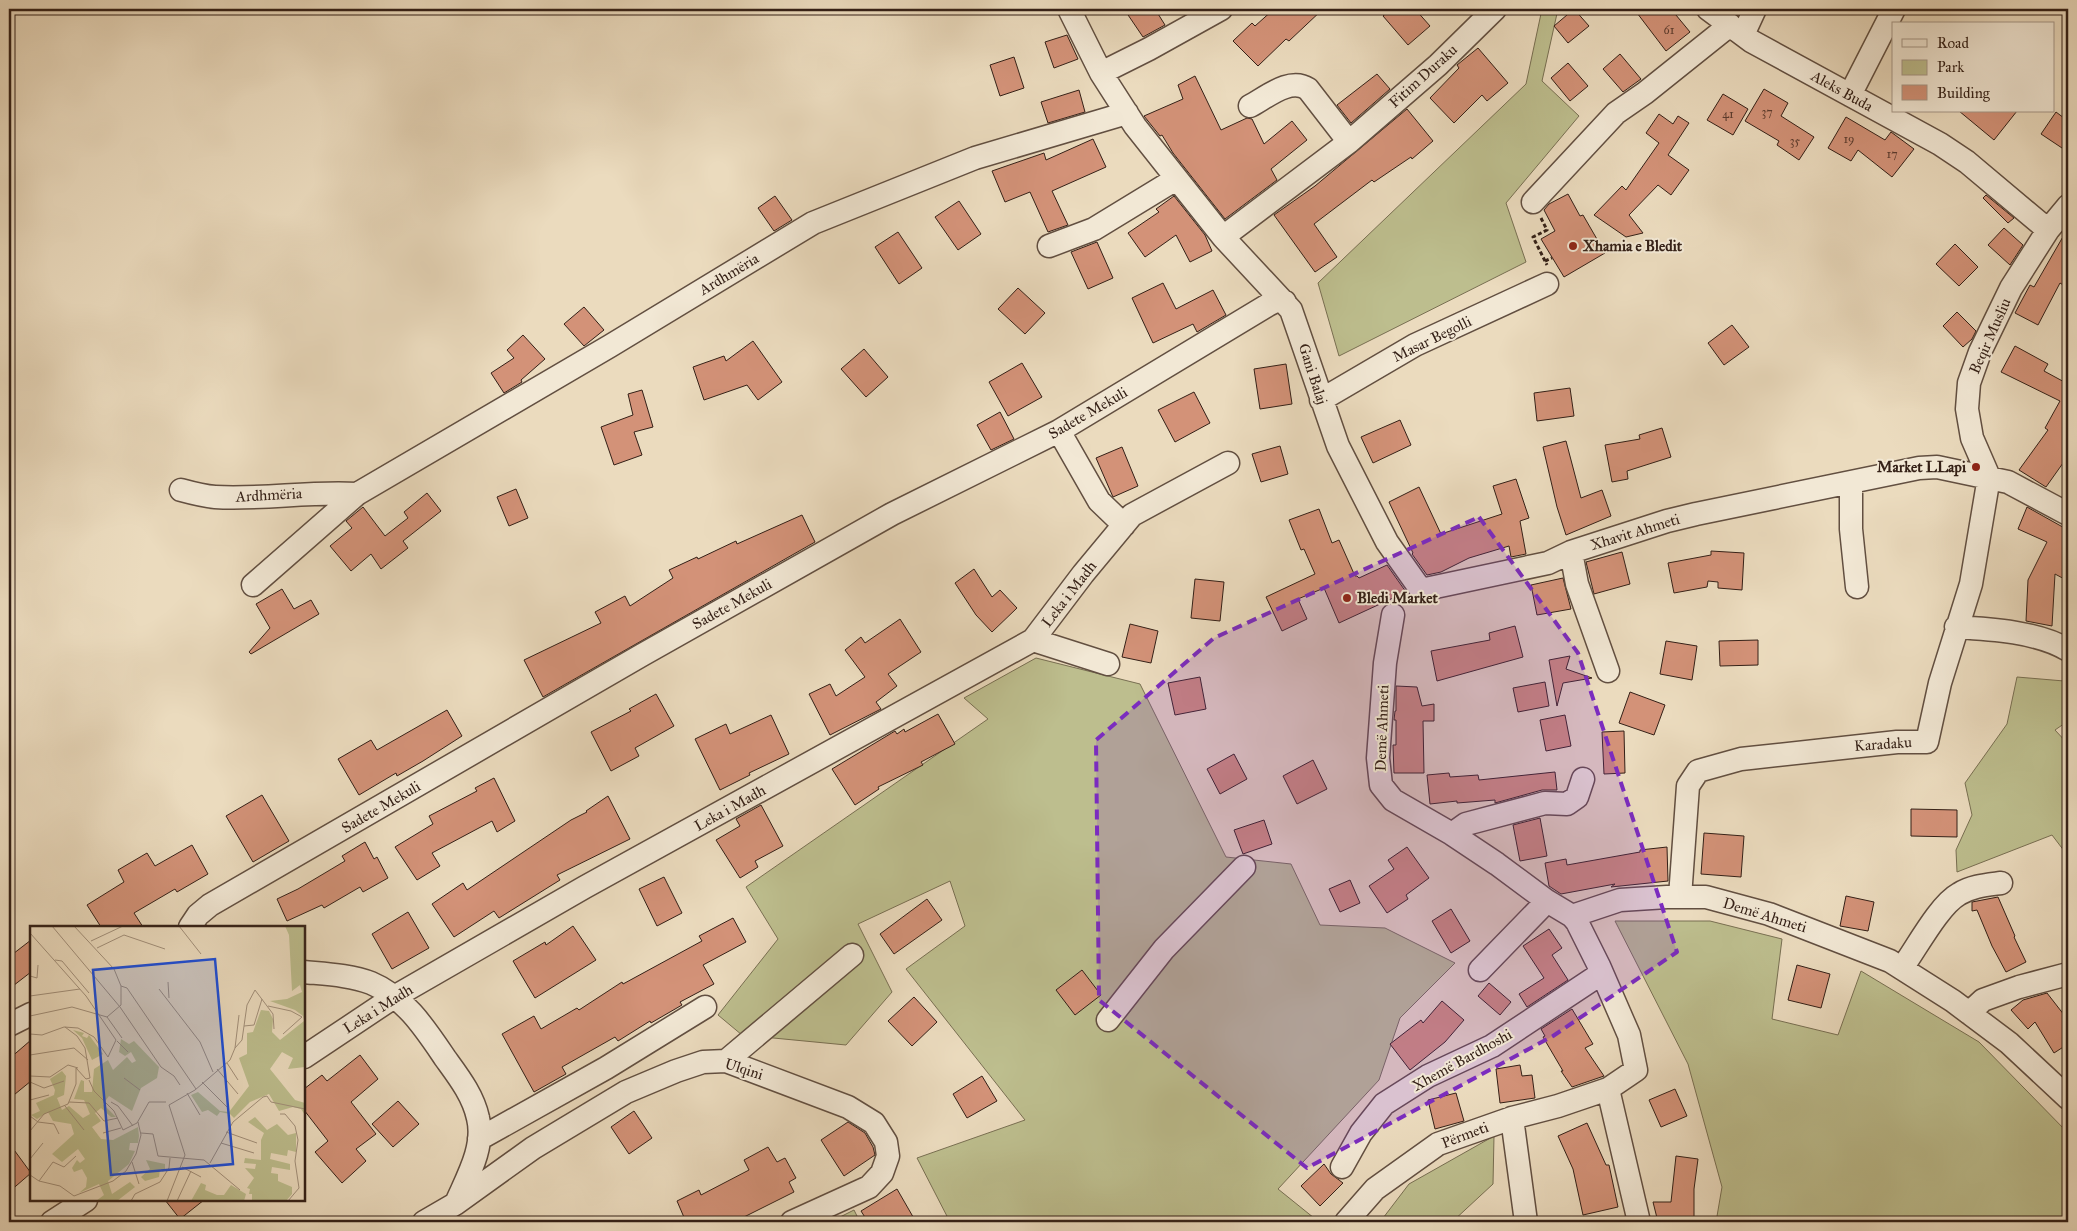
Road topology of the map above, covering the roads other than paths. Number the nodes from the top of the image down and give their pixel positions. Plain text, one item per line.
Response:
1 (1069, 9) edge
2 (1221, 9) edge
3 (1496, 9) edge
4 (1708, 9) edge
5 (1755, 9) edge
6 (1894, 9) edge
7 (1736, 30) junction
8 (1101, 73) junction
9 (1850, 95) junction
10 (1250, 106) dead end
11 (1127, 114) junction
12 (1349, 142) junction
13 (1176, 179) junction
14 (1533, 202) road end
15 (2068, 207) edge
16 (2048, 230) junction
17 (1223, 237) junction
18 (1049, 246) dead end
19 (1547, 284) road end
20 (1285, 302) junction
21 (1321, 400) junction
22 (1058, 432) junction
23 (1228, 463) dead end
24 (1989, 477) junction
25 (1851, 482) junction
26 (181, 490) dead end
27 (357, 494) junction
28 (2066, 508) edge
29 (1124, 525) junction
30 (1571, 552) junction
31 (253, 585) dead end
32 (1857, 587) dead end
33 (1421, 590) joint
34 (1393, 614) dead end
35 (1956, 627) junction
36 (1033, 640) junction
37 (2068, 650) edge
38 (1108, 664) dead end
39 (1608, 671) dead end
40 (1583, 779) dead end
41 (1452, 834) junction
42 (1244, 867) dead end
43 (2001, 883) dead end
44 (1680, 897) junction
45 (1547, 901) junction
46 (1572, 916) junction
47 (191, 926) edge
48 (852, 955) dead end
49 (1902, 968) junction
50 (1480, 970) dead end
51 (305, 972) edge
52 (1602, 973) junction
53 (2068, 974) edge
54 (394, 997) junction
55 (705, 1007) dead end
56 (1968, 1013) junction
57 (30, 1014) edge
58 (1108, 1020) dead end
59 (9, 1025) edge
60 (305, 1056) edge
61 (726, 1061) junction
62 (1608, 1089) junction
63 (2068, 1098) edge
64 (1512, 1118) junction
65 (480, 1139) junction
66 (1342, 1167) dead end
67 (84, 1201) edge
68 (451, 1213) edge
69 (52, 1222) edge
70 (424, 1222) edge
71 (792, 1222) edge
72 (1346, 1222) edge
73 (1526, 1222) edge
74 (1639, 1222) edge

1 - 8 street, Gani Balaj
2 - 8 street
3 - 12 street, Fitim Duraku
4 - 7 street, Aleks Buda
5 - 7 street
6 - 9 street
7 - 9 street, Aleks Buda
7 - 14 street
8 - 11 street, Gani Balaj
9 - 16 street, Aleks Buda
10 - 12 street
11 - 13 street, Gani Balaj
11 - 27 street, Ardhmëria
12 - 17 street, Fitim Duraku
13 - 17 street, Gani Balaj
13 - 18 street
15 - 16 street, Beqir Musliu
16 - 24 street, Beqir Musliu
17 - 20 street, Gani Balaj
19 - 21 street, Masar Begolli
20 - 21 street, Gani Balaj
20 - 22 street, Sadete Mekuli
21 - 33 street, Gani Balaj
22 - 29 street
22 - 47 street, Sadete Mekuli
23 - 29 street, Leka i Madh
24 - 25 street, Xhavit Ahmeti
24 - 28 street, Xhavit Ahmeti
24 - 35 street, Karadaku
25 - 30 street, Xhavit Ahmeti
25 - 32 street
26 - 27 street, Ardhmëria
27 - 31 street, Ardhmëria
29 - 36 street, Leka i Madh
30 - 33 street, Xhavit Ahmeti
30 - 39 street
34 - 41 street, Demë Ahmeti
35 - 37 street
35 - 44 street, Karadaku
36 - 38 street
36 - 54 street, Leka i Madh
40 - 41 street
41 - 45 street, Demë Ahmeti
42 - 58 street
43 - 49 street
44 - 46 street, Demë Ahmeti
44 - 49 street, Demë Ahmeti
45 - 46 street, Demë Ahmeti
45 - 50 street
46 - 52 street, Përmeti
48 - 61 street
49 - 56 street, Demë Ahmeti
51 - 54 street
52 - 62 street, Përmeti
52 - 66 street, Xhemë Bardhoshi
53 - 56 street
54 - 60 street, Leka i Madh
54 - 65 street
55 - 65 street
56 - 63 street, Demë Ahmeti
57 - 59 street
61 - 68 street, Ulqini
61 - 71 street, Ulqini
62 - 64 street, Përmeti
62 - 74 street
64 - 72 street, Përmeti
64 - 73 street
65 - 68 street
67 - 69 street
68 - 70 street, Ulqini

